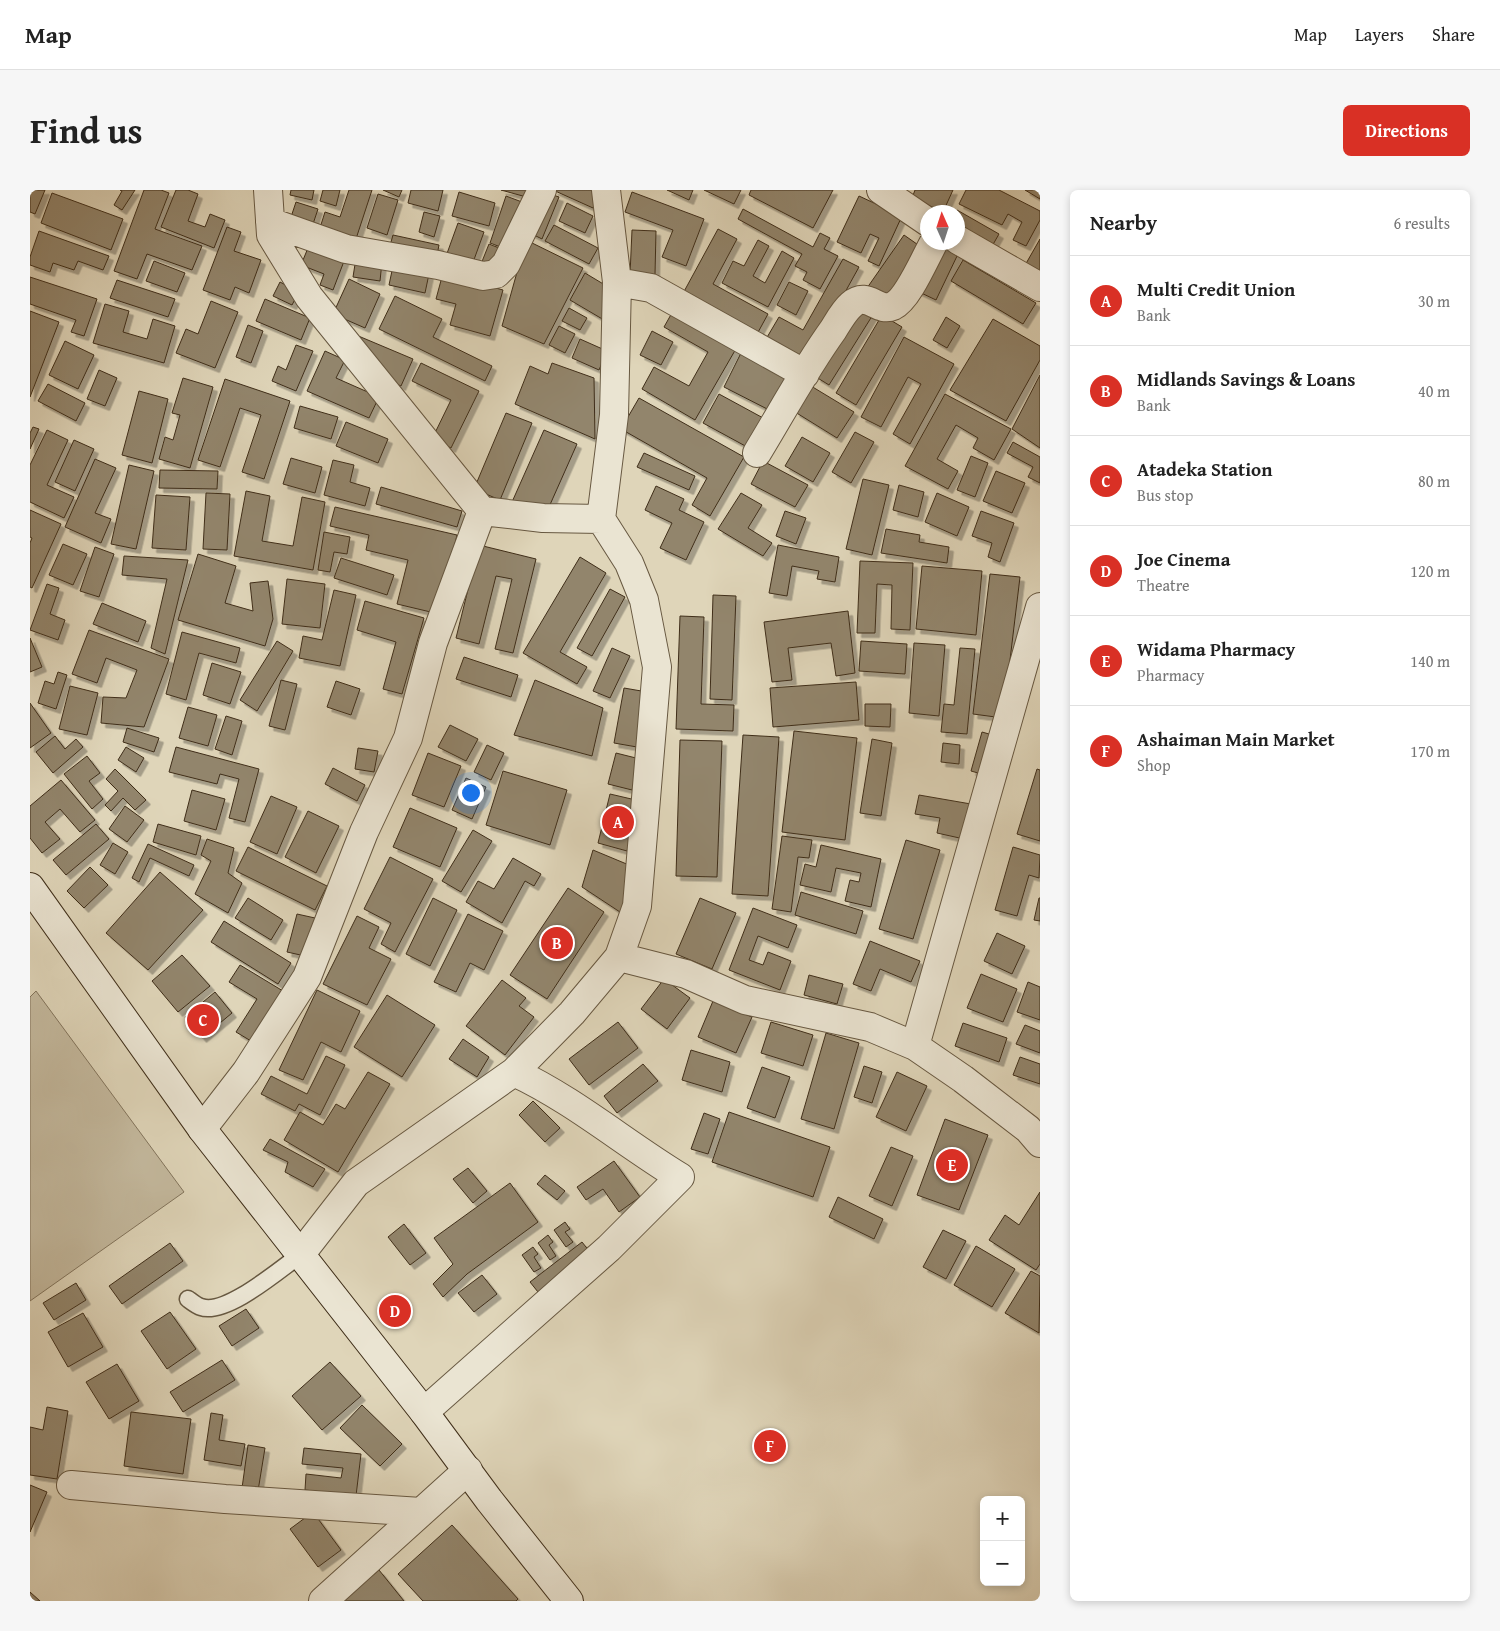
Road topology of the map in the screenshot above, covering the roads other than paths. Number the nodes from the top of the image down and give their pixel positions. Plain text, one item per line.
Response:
1 (268, 190) edge
2 (542, 190) edge
3 (606, 190) edge
4 (881, 190) edge
5 (920, 217) edge
6 (270, 222) junction
7 (965, 244) edge
8 (929, 250) edge
9 (617, 282) junction
10 (1040, 287) edge
11 (805, 374) junction
12 (756, 454) dead end
13 (482, 511) junction
14 (601, 519) junction
15 (1040, 608) edge
16 (30, 887) edge
17 (619, 957) junction
18 (915, 1046) junction
19 (514, 1072) junction
20 (202, 1129) junction
21 (1040, 1143) edge
22 (300, 1255) junction
23 (188, 1299) dead end
24 (424, 1412) junction
25 (468, 1470) junction
26 (71, 1485) dead end
27 (421, 1512) junction
28 (323, 1601) edge
29 (569, 1601) edge

1 - 6 street
2 - 6 street
3 - 9 street
4 - 5 street
6 - 13 street
7 - 10 street
8 - 11 street
9 - 11 street
9 - 14 street
11 - 12 street
13 - 14 street
13 - 20 street
14 - 17 street
15 - 18 street
16 - 20 street
17 - 18 street
17 - 19 street
18 - 21 street
19 - 22 street
19 - 24 street
20 - 22 street
22 - 23 lane
22 - 24 street
24 - 25 street
25 - 27 street
25 - 29 street
26 - 27 street
27 - 28 street

